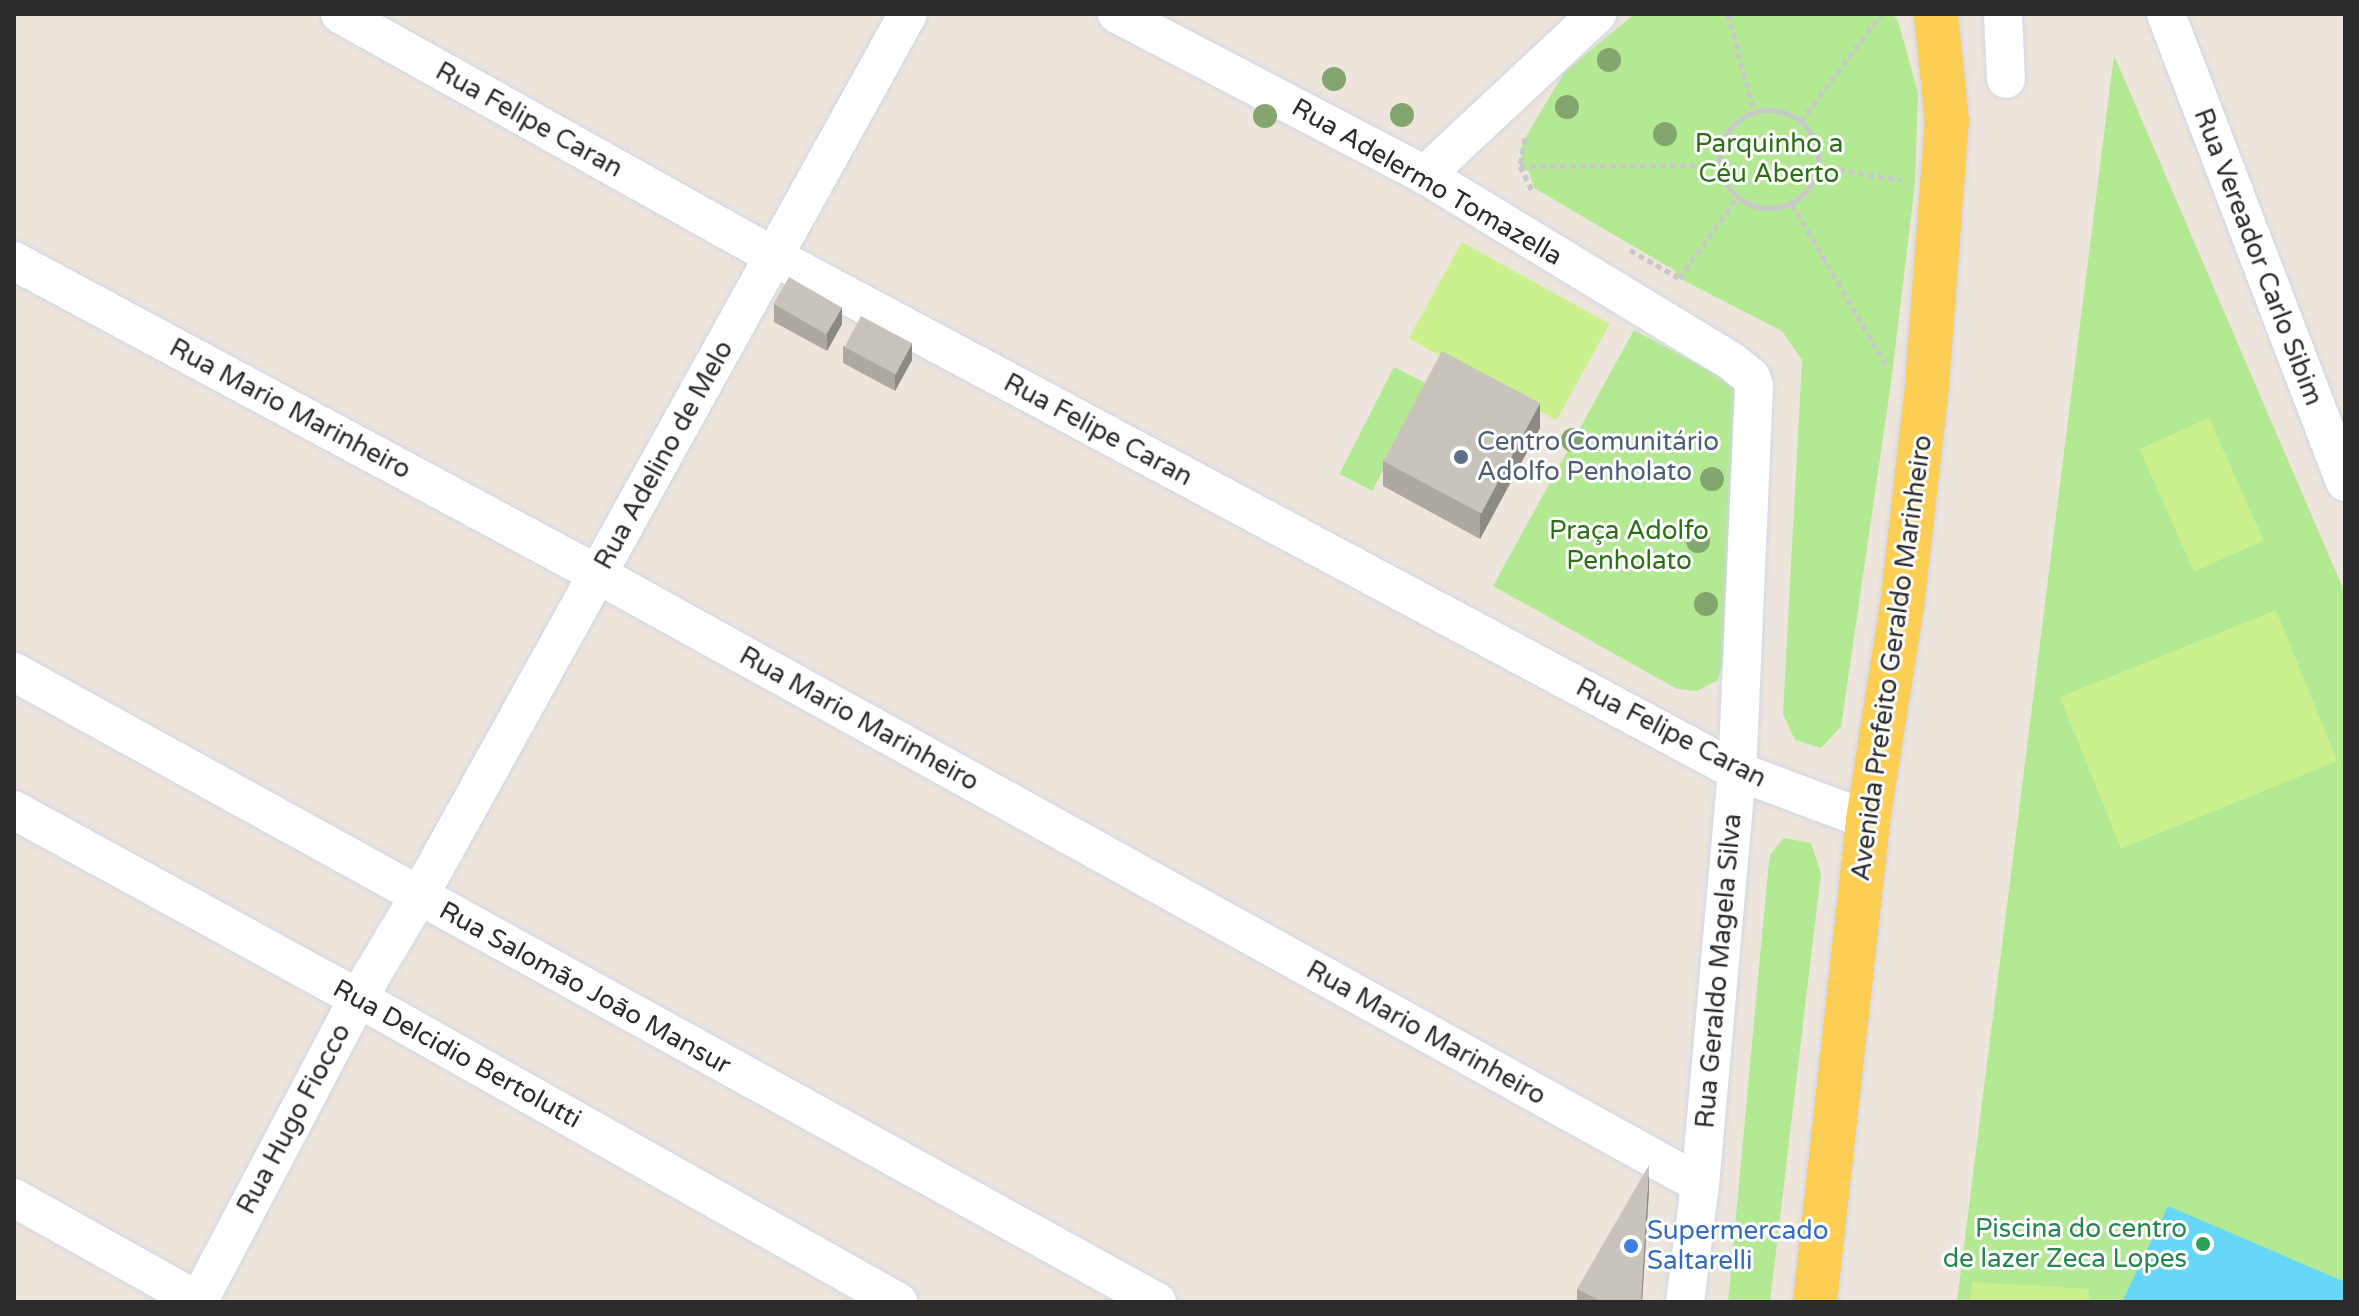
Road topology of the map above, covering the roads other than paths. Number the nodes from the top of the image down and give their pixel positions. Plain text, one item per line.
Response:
1 (340, 14) edge
2 (908, 14) edge
3 (1117, 14) edge
4 (1597, 14) edge
5 (1936, 14) edge
6 (2032, 14) edge
7 (2135, 14) edge
8 (2169, 22) edge
9 (2003, 27) edge
10 (2006, 79) dead end
11 (1425, 175) junction
12 (775, 257) junction
13 (14, 261) edge
14 (1731, 361) joint
15 (2345, 482) edge
16 (597, 574) junction
17 (14, 672) edge
18 (1737, 771) junction
19 (14, 810) edge
20 (1868, 820) junction
21 (419, 896) junction
22 (358, 998) junction
23 (1700, 1184) junction
24 (14, 1198) edge
25 (199, 1302) edge
26 (898, 1302) edge
27 (1157, 1302) edge
28 (1685, 1302) edge
29 (1815, 1302) edge

1 - 12 street, Rua Felipe Caran
2 - 12 street, Rua Adelino de Melo
3 - 11 street, Rua Adelermo Tomazella
4 - 11 street
5 - 20 main road, Avenida Prefeito Geraldo Marinheiro
6 - 9 street
7 - 8 street, Rua Vereador Carlo Sibim
8 - 15 street, Rua Vereador Carlo Sibim
9 - 10 street
11 - 14 street, Rua Adelermo Tomazella
12 - 16 street, Rua Adelino de Melo
12 - 18 street, Rua Felipe Caran
13 - 16 street, Rua Mario Marinheiro
14 - 18 street, Rua Geraldo Magela Silva
16 - 21 street, Rua Adelino de Melo
16 - 23 street, Rua Mario Marinheiro
17 - 21 street, Rua Salomão João Mansur
18 - 20 street, Rua Felipe Caran
18 - 23 street, Rua Geraldo Magela Silva
19 - 22 street, Rua Delcidio Bertolutti
20 - 29 main road, Avenida Prefeito Geraldo Marinheiro
21 - 22 street, Rua Hugo Fiocco
21 - 27 street, Rua Salomão João Mansur
22 - 25 street, Rua Hugo Fiocco
22 - 26 street, Rua Delcidio Bertolutti
23 - 28 street, Rua Geraldo Magela Silva
24 - 25 street

